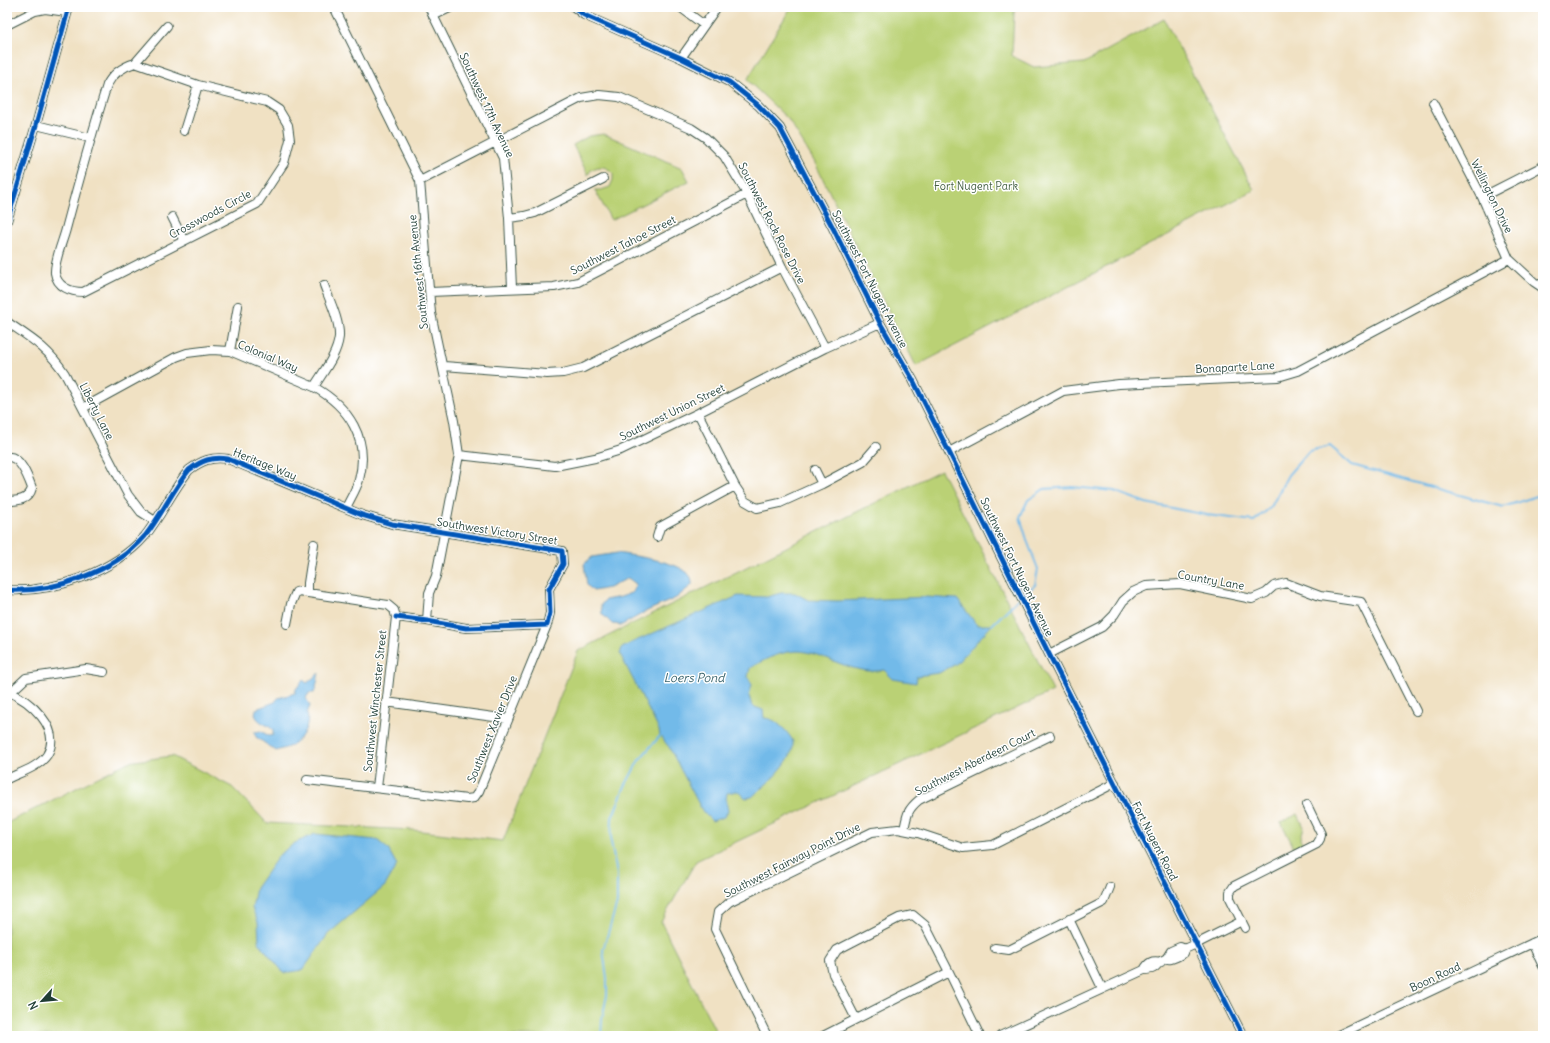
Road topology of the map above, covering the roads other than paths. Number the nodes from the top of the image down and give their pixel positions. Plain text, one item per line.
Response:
1 (334, 7) edge
2 (429, 7) edge
3 (452, 7) edge
4 (574, 7) edge
5 (680, 7) edge
6 (717, 7) edge
7 (68, 10) edge
8 (433, 16) junction
9 (7, 25) edge
10 (704, 25) junction
11 (167, 26) dead end
12 (681, 58) junction
13 (135, 63) junction
14 (198, 85) junction
15 (1433, 103) dead end
16 (36, 125) junction
17 (184, 131) dead end
18 (90, 138) junction
19 (495, 143) junction
20 (1543, 166) edge
21 (603, 179) dead end
22 (420, 181) junction
23 (748, 194) junction
24 (1482, 197) junction
25 (172, 217) dead end
26 (509, 218) junction
27 (7, 220) edge
28 (184, 241) junction
29 (1509, 258) junction
30 (782, 267) junction
31 (324, 285) dead end
32 (512, 288) junction
33 (1543, 288) edge
34 (430, 292) junction
35 (238, 306) dead end
36 (7, 322) edge
37 (880, 323) junction
38 (825, 348) junction
39 (230, 351) junction
40 (444, 366) junction
41 (314, 387) junction
42 (82, 408) junction
43 (698, 413) junction
44 (876, 447) dead end
45 (949, 452) junction
46 (459, 455) junction
47 (7, 456) edge
48 (815, 470) dead end
49 (822, 484) junction
50 (735, 486) junction
51 (7, 501) edge
52 (346, 508) junction
53 (155, 521) junction
54 (443, 533) junction
55 (657, 537) dead end
56 (314, 544) dead end
57 (7, 590) edge
58 (308, 593) junction
59 (396, 617) junction
60 (427, 621) junction
61 (287, 624) dead end
62 (548, 625) junction
63 (1049, 654) junction
64 (104, 672) dead end
65 (9, 692) edge
66 (386, 702) junction
67 (1416, 711) dead end
68 (508, 719) junction
69 (1050, 736) dead end
70 (7, 779) edge
71 (307, 780) dead end
72 (1115, 783) junction
73 (377, 788) junction
74 (1307, 805) dead end
75 (904, 830) junction
76 (1110, 887) dead end
77 (1069, 919) junction
78 (1543, 938) edge
79 (1532, 943) junction
80 (1196, 944) junction
81 (995, 948) dead end
82 (1543, 966) edge
83 (949, 972) junction
84 (1102, 988) junction
85 (856, 1019) junction
86 (767, 1036) edge
87 (823, 1036) edge
88 (980, 1036) edge
89 (1000, 1036) edge
90 (1243, 1036) edge
91 (1336, 1036) edge

1 - 22 street, Southwest 16th Avenue
2 - 8 street, Southwest 17th Avenue
3 - 8 street
4 - 12 street, Southwest Fort Nugent Avenue
5 - 10 street
6 - 10 street
7 - 9 street
7 - 16 street
8 - 19 street, Southwest 17th Avenue
10 - 12 street
11 - 13 street
12 - 37 street, Southwest Fort Nugent Avenue
13 - 14 street, Crosswoods Circle
13 - 18 street, Crosswoods Circle
14 - 17 street
14 - 28 street, Crosswoods Circle
15 - 24 street, Wellington Drive
16 - 18 street
16 - 27 street
18 - 28 street, Crosswoods Circle
19 - 22 street, Southwest Rock Rose Drive
19 - 23 street, Southwest Rock Rose Drive
19 - 26 street, Southwest 17th Avenue
20 - 24 street
21 - 26 street
22 - 34 street, Southwest 16th Avenue
23 - 30 street, Southwest Rock Rose Drive
23 - 32 street, Southwest Tahoe Street
24 - 29 street, Wellington Drive
25 - 28 street
26 - 32 street, Southwest 17th Avenue
29 - 33 street, Wellington Drive
29 - 45 street, Bonaparte Lane
30 - 38 street, Southwest Rock Rose Drive
30 - 40 street
31 - 41 street
32 - 34 street, Southwest Tahoe Street
34 - 40 street, Southwest 16th Avenue
35 - 39 street
36 - 42 street, Liberty Lane
37 - 38 street, Southwest Union Street
37 - 45 street, Southwest Fort Nugent Avenue
38 - 43 street, Southwest Union Street
39 - 41 street, Colonial Way
39 - 42 street, Colonial Way
40 - 46 street, Southwest 16th Avenue
41 - 52 street, Colonial Way
42 - 53 street, Liberty Lane
43 - 46 street, Southwest Union Street
43 - 50 street
44 - 49 street
45 - 63 street, Southwest Fort Nugent Avenue
46 - 54 street, Southwest 16th Avenue
47 - 51 street
48 - 49 street
49 - 50 street
50 - 55 street
52 - 53 street, Heritage Way
52 - 54 street, Southwest Victory Street
53 - 57 street, Heritage Way
54 - 60 street, Southwest 16th Avenue
54 - 62 street, Southwest Victory Street
56 - 58 street
58 - 59 street
58 - 61 street
59 - 60 street
59 - 66 street, Southwest Winchester Street
60 - 62 street
62 - 68 street, Southwest Xavier Drive
63 - 67 street, Country Lane
63 - 72 street, Fort Nugent Road
64 - 65 street
65 - 70 street
66 - 68 street
66 - 73 street, Southwest Winchester Street
68 - 73 street, Southwest Xavier Drive
69 - 75 street, Southwest Aberdeen Court
71 - 73 street, Southwest Xavier Drive
72 - 75 street, Southwest Fairway Point Drive
72 - 80 street, Fort Nugent Road
74 - 80 street
75 - 86 street, Southwest Fairway Point Drive
76 - 77 street
77 - 81 street
77 - 84 street
78 - 79 street, Boon Road
79 - 82 street
79 - 91 street, Boon Road
80 - 84 street
80 - 90 street, Fort Nugent Road
83 - 85 street
83 - 85 street
83 - 88 street
84 - 89 street
85 - 87 street

